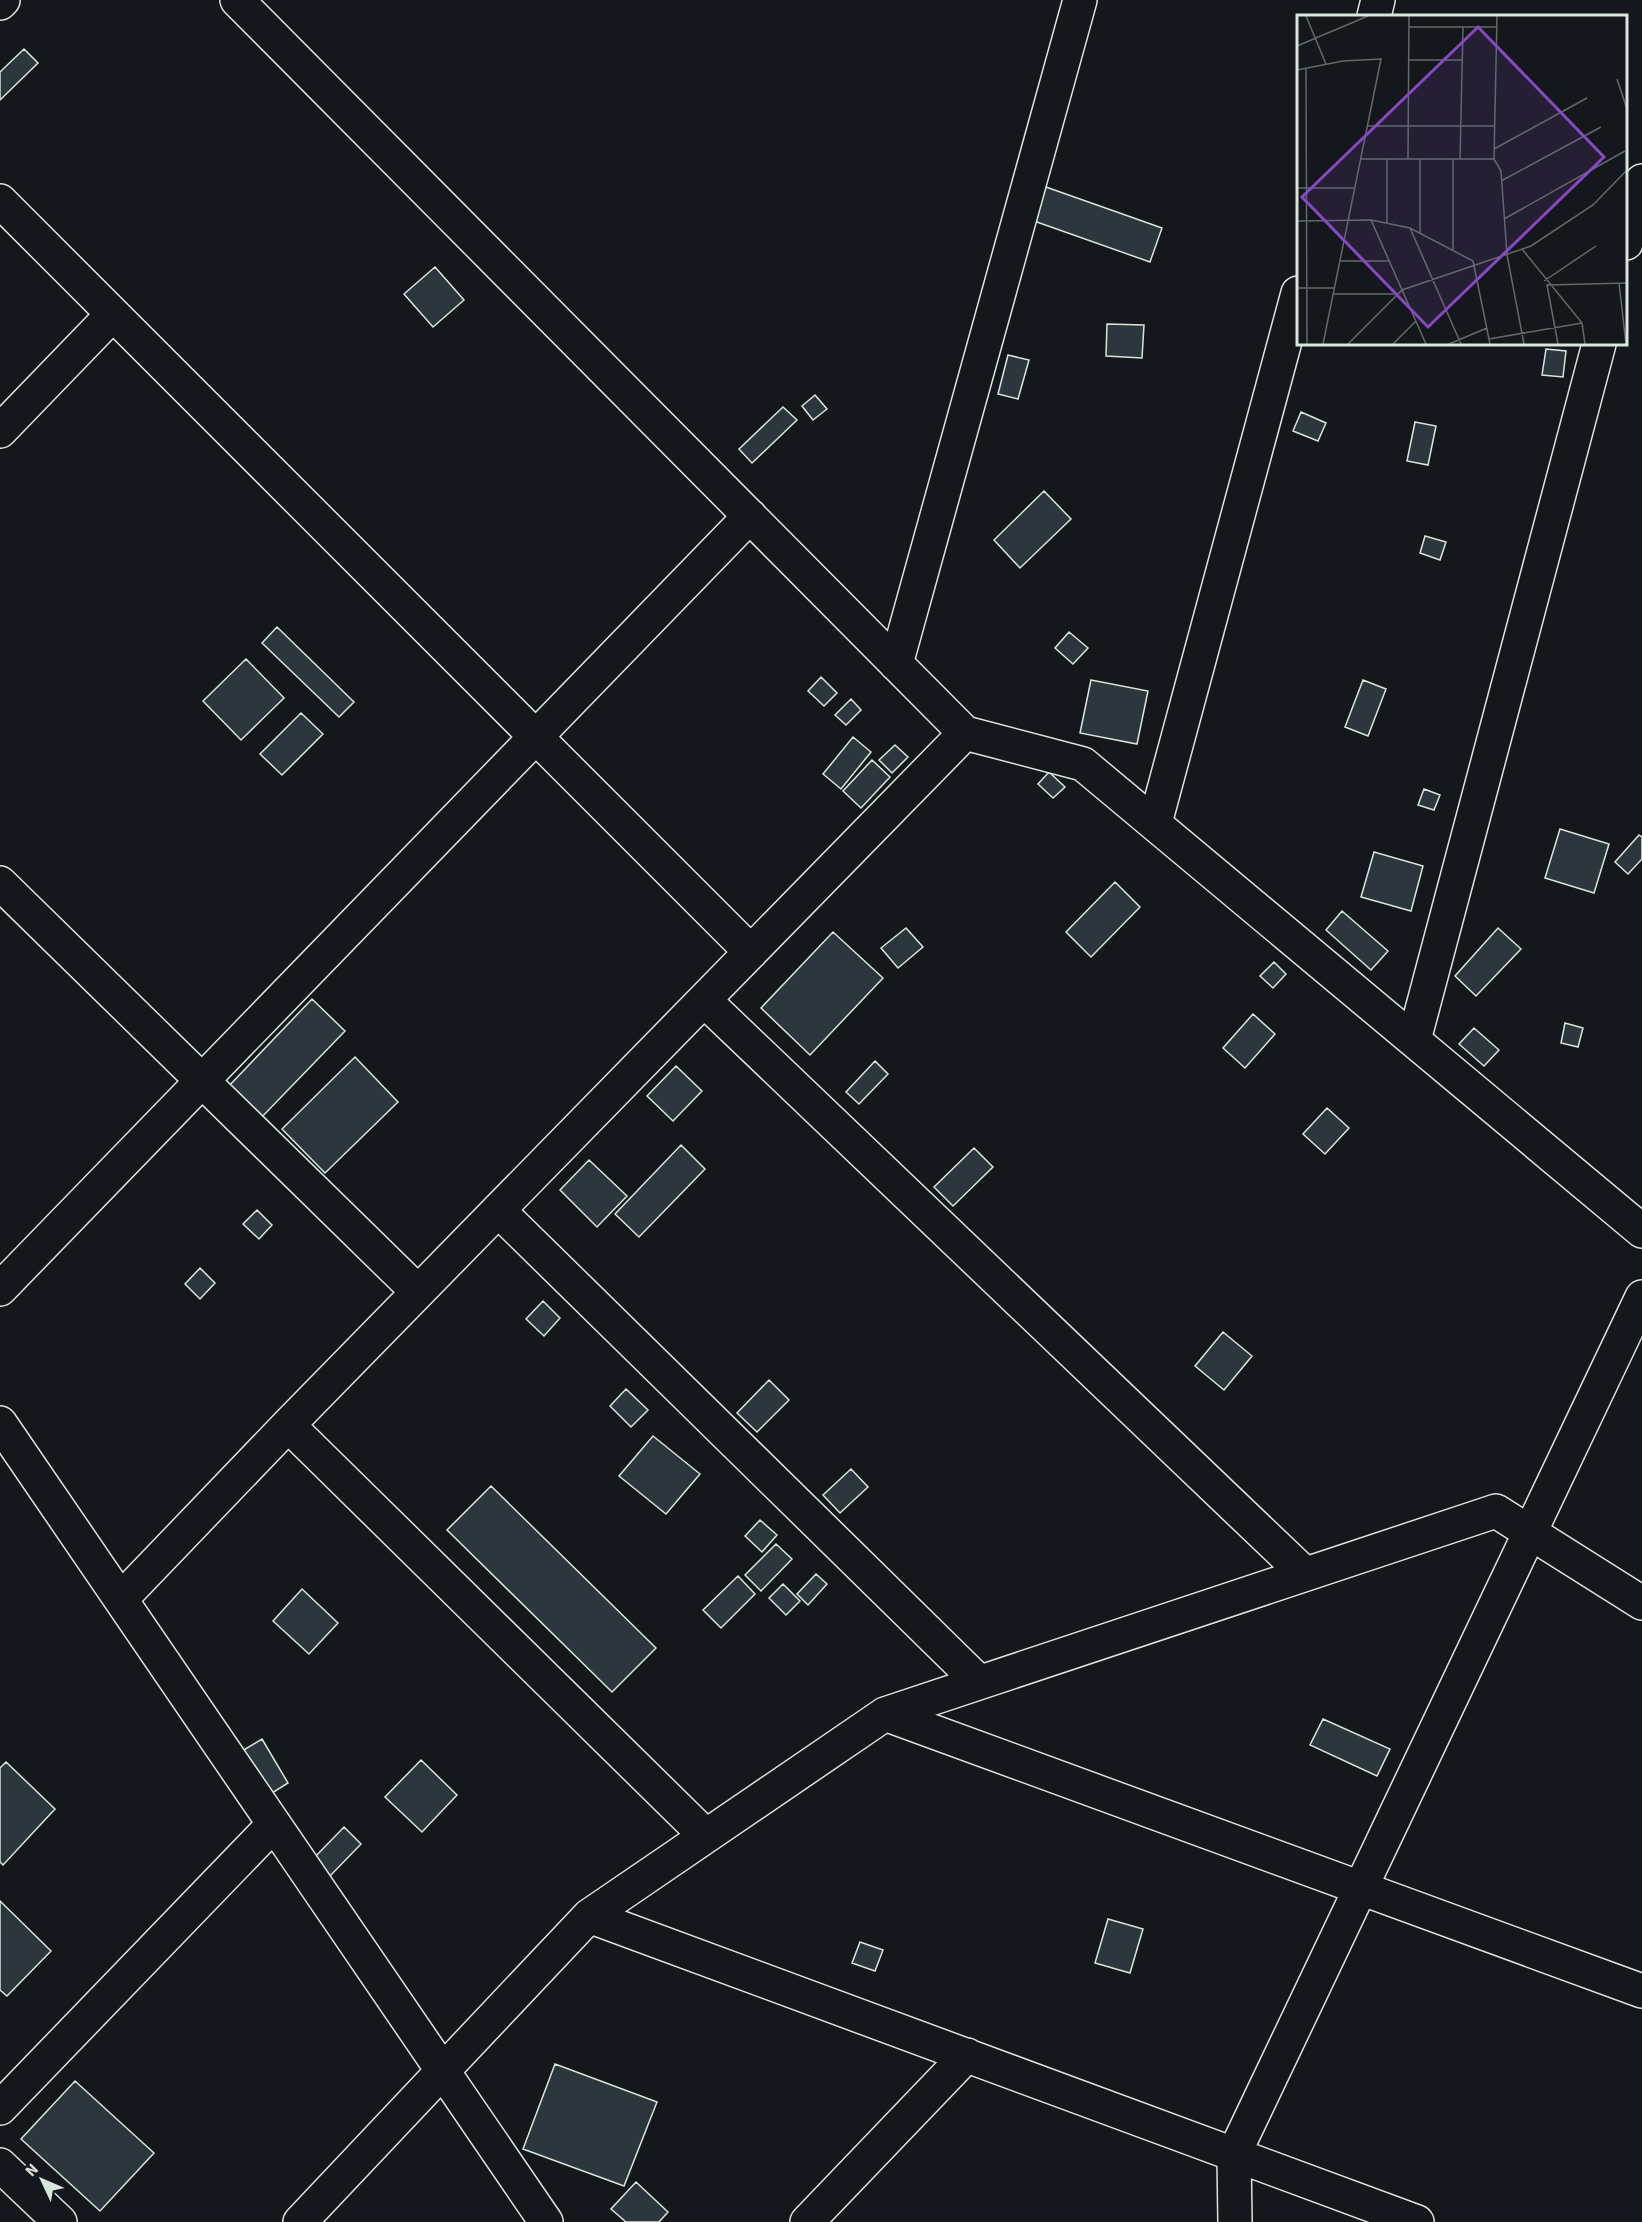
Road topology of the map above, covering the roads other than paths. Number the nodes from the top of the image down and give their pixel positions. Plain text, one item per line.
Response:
1 (237, 0) edge
2 (1080, 0) edge
3 (1378, 0) edge
4 (1374, 15) edge
5 (1642, 181) edge
6 (0, 201) edge
7 (1627, 239) edge
8 (1297, 300) edge
9 (113, 314) junction
10 (1599, 345) edge
11 (0, 431) edge
12 (750, 516) junction
13 (896, 664) junction
14 (965, 733) junction
15 (536, 737) junction
16 (1155, 823) junction
17 (0, 883) edge
18 (751, 952) junction
19 (704, 1000) junction
20 (1414, 1040) junction
21 (203, 1081) junction
22 (498, 1210) junction
23 (1642, 1230) edge
24 (0, 1289) edge
25 (418, 1292) junction
26 (1642, 1297) edge
27 (0, 1423) edge
28 (288, 1425) junction
29 (1530, 1532) junction
30 (1305, 1574) junction
31 (121, 1599) junction
32 (1642, 1603) edge
33 (979, 1682) junction
34 (885, 1713) junction
35 (274, 1824) junction
36 (706, 1836) junction
37 (1361, 1888) junction
38 (589, 1916) junction
39 (1642, 1992) edge
40 (968, 2055) junction
41 (444, 2072) junction
42 (0, 2108) edge
43 (1234, 2154) junction
44 (0, 2165) edge
45 (1233, 2220) edge
46 (60, 2222) edge
47 (300, 2222) edge
48 (546, 2222) edge
49 (807, 2222) edge
50 (1417, 2222) edge

1 - 12 street
2 - 13 street
3 - 4 street
5 - 7 street
6 - 9 street
8 - 16 street
9 - 11 street
9 - 15 street
10 - 20 street
12 - 13 street
12 - 15 street
13 - 14 street
14 - 16 street
14 - 18 street
15 - 18 street
15 - 21 street
16 - 20 street
17 - 21 street
18 - 19 street
19 - 22 street
19 - 30 street
20 - 23 street
21 - 24 street
21 - 25 street
22 - 25 street
22 - 33 street
25 - 28 street
26 - 29 street
27 - 31 street
28 - 31 street
28 - 36 street
29 - 30 street
29 - 32 street
29 - 37 street
30 - 33 street
31 - 35 street
33 - 34 street
34 - 36 street
34 - 37 street
35 - 41 street
35 - 42 street
36 - 38 street
37 - 39 street
37 - 43 street
38 - 40 street
38 - 41 street
40 - 43 street
40 - 49 street
41 - 47 street
41 - 48 street
43 - 45 street
43 - 50 street
44 - 46 street

